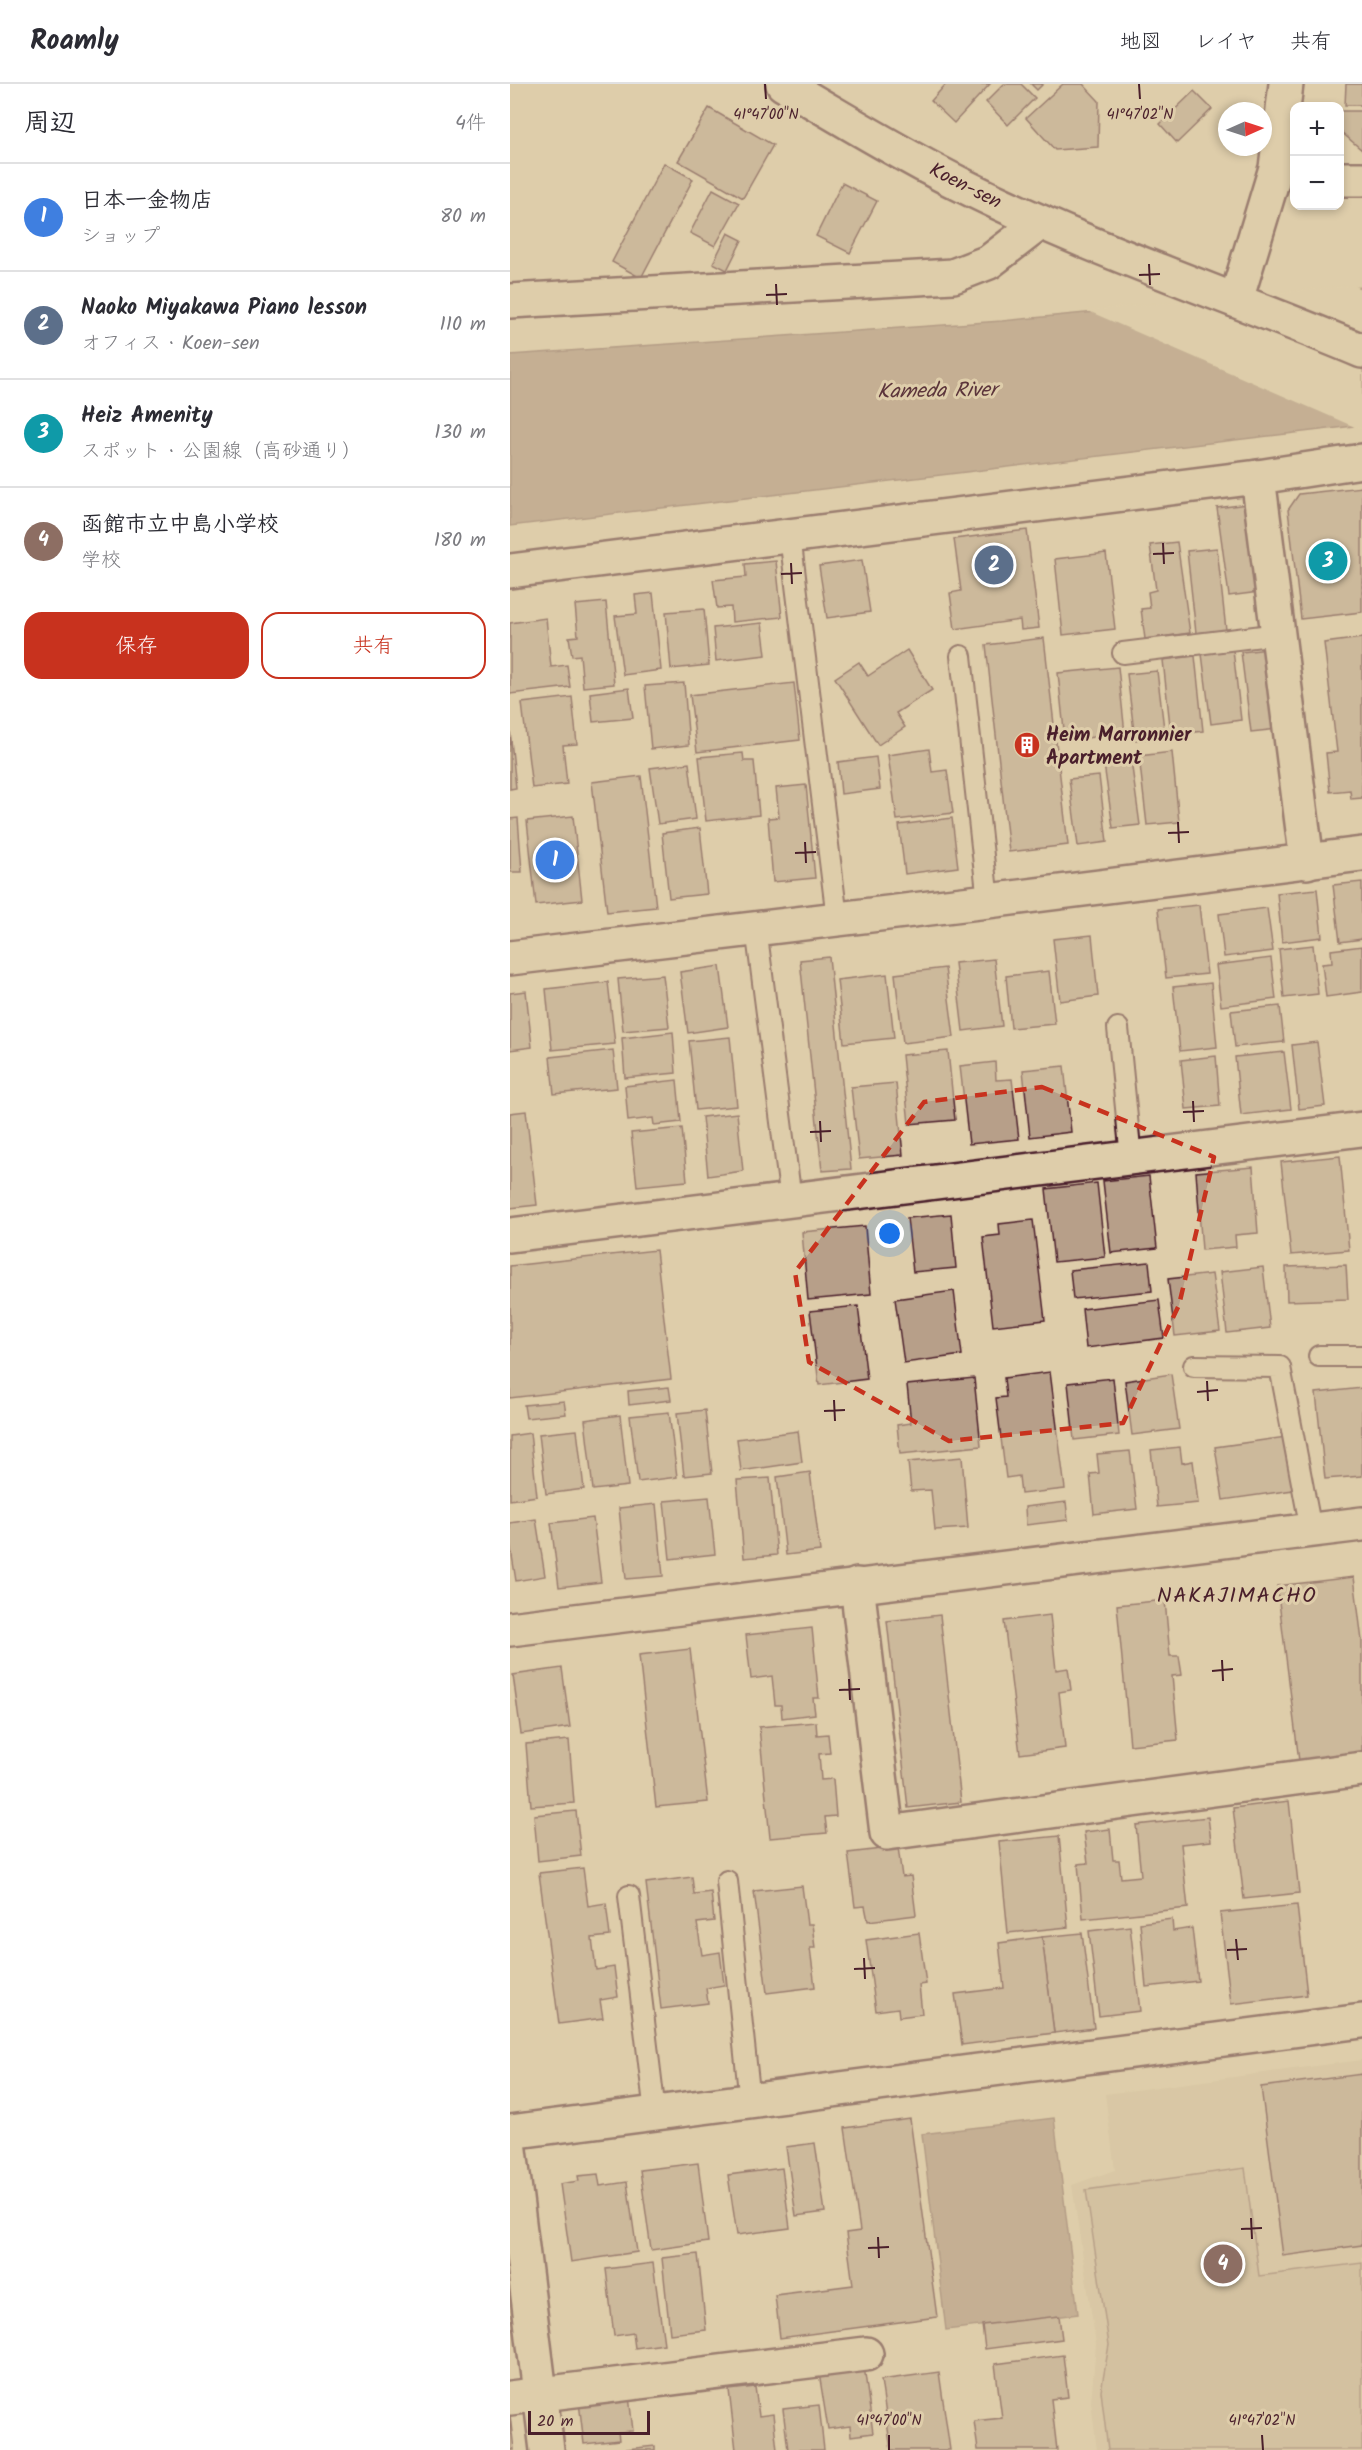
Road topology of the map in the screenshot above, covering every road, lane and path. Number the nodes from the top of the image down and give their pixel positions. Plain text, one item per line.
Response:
1 (783, 84) edge
2 (1286, 84) edge
3 (1285, 170) edge
4 (1344, 179) edge
5 (1362, 179) edge
6 (1041, 222) junction
7 (1236, 300) junction
8 (510, 301) edge
9 (1362, 351) edge
10 (1362, 461) edge
11 (1258, 477) junction
12 (790, 536) junction
13 (510, 571) edge
14 (1279, 634) junction
15 (1123, 653) dead end
16 (961, 656) dead end
17 (1362, 854) edge
18 (1307, 862) junction
19 (988, 902) junction
20 (837, 918) junction
21 (756, 928) junction
22 (510, 958) edge
23 (1118, 1028) dead end
24 (1362, 1129) edge
25 (1131, 1158) junction
26 (791, 1200) junction
27 (510, 1234) edge
28 (1319, 1356) dead end
29 (1362, 1356) edge
30 (1194, 1366) dead end
31 (1362, 1524) edge
32 (1311, 1530) junction
33 (857, 1585) junction
34 (510, 1629) edge
35 (1362, 1769) edge
36 (727, 1881) dead end
37 (629, 1896) dead end
38 (1362, 2021) edge
39 (750, 2102) junction
40 (655, 2113) junction
41 (510, 2132) edge
42 (510, 2150) edge
43 (866, 2355) dead end
44 (525, 2397) edge
45 (547, 2450) edge

1 - 6 street, Koen-sen
2 - 3 street
3 - 7 street
4 - 5 street
6 - 7 street, Koen-sen
6 - 8 street
7 - 9 street, Koen-sen
10 - 11 street
11 - 12 street
11 - 14 street
12 - 13 street
12 - 20 lane
14 - 15 lane
14 - 18 street
16 - 19 lane
17 - 18 street
18 - 19 street
19 - 20 street
20 - 21 street
21 - 22 street
21 - 26 lane
23 - 25 lane
24 - 25 street
25 - 26 street
26 - 27 street
28 - 29 lane
30 - 32 lane
31 - 32 street
32 - 33 street
33 - 34 street
33 - 35 street
36 - 39 lane
37 - 40 lane
38 - 39 street
39 - 40 street
40 - 41 street
42 - 44 street
43 - 44 street
44 - 45 street

